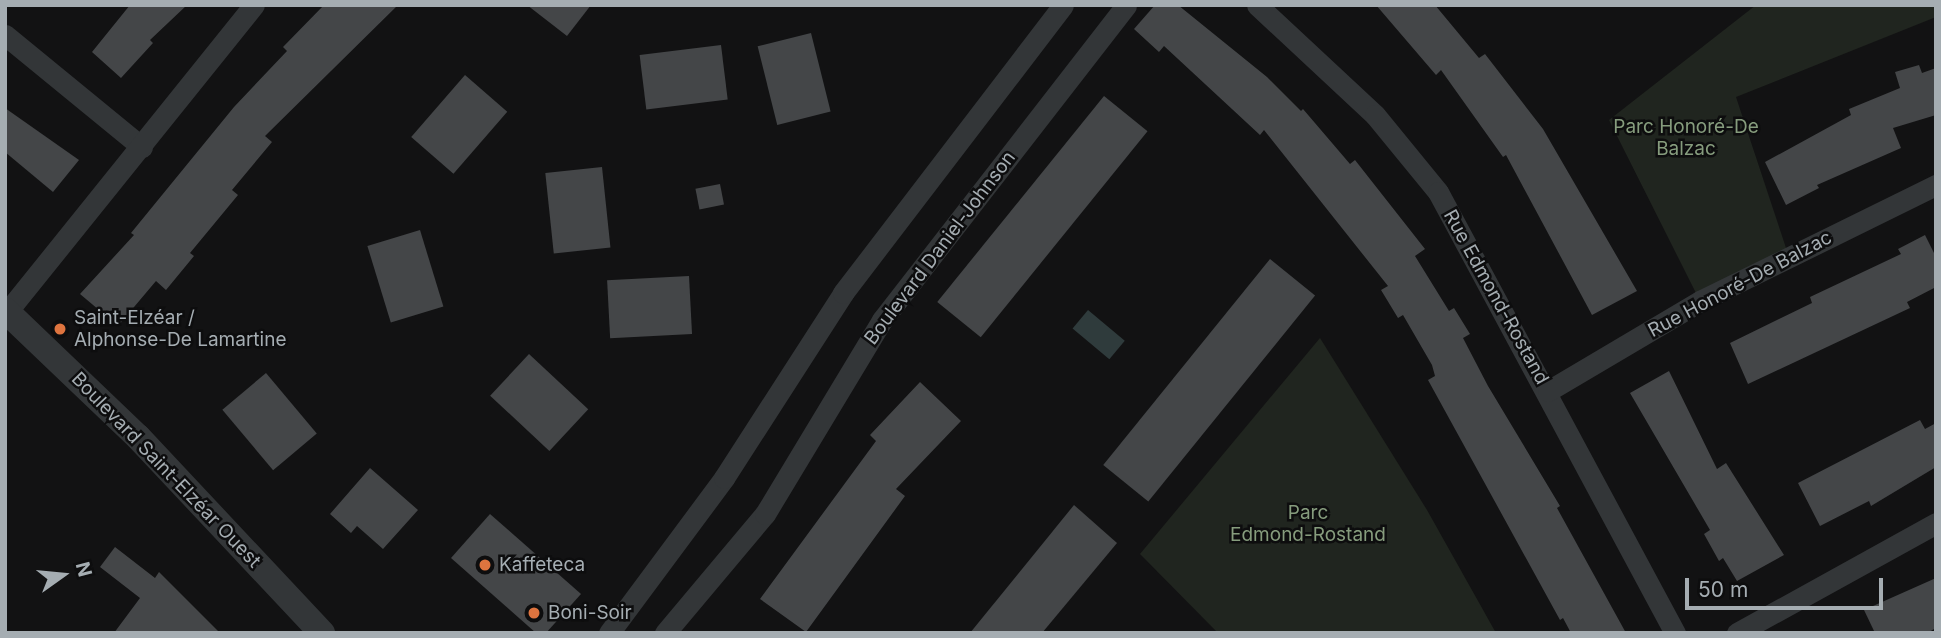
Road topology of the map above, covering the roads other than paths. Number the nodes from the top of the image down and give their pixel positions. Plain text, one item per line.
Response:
1 (254, 5) edge
2 (1063, 5) edge
3 (1126, 5) edge
4 (1257, 5) edge
5 (5, 35) edge
6 (142, 147) junction
7 (1936, 185) edge
8 (6, 311) edge
9 (1548, 391) junction
10 (1936, 523) edge
11 (322, 633) edge
12 (609, 633) edge
13 (665, 633) edge
14 (1675, 633) edge
15 (1737, 633) edge

1 - 6 street
2 - 12 street
3 - 13 street, Boulevard Daniel-Johnson
4 - 9 street, Rue Edmond-Rostand
5 - 6 street
6 - 8 street
7 - 9 street, Rue Honoré-De Balzac
8 - 11 street, Boulevard Saint-Elzéar Ouest
9 - 14 street, Rue Edmond-Rostand
10 - 15 street

